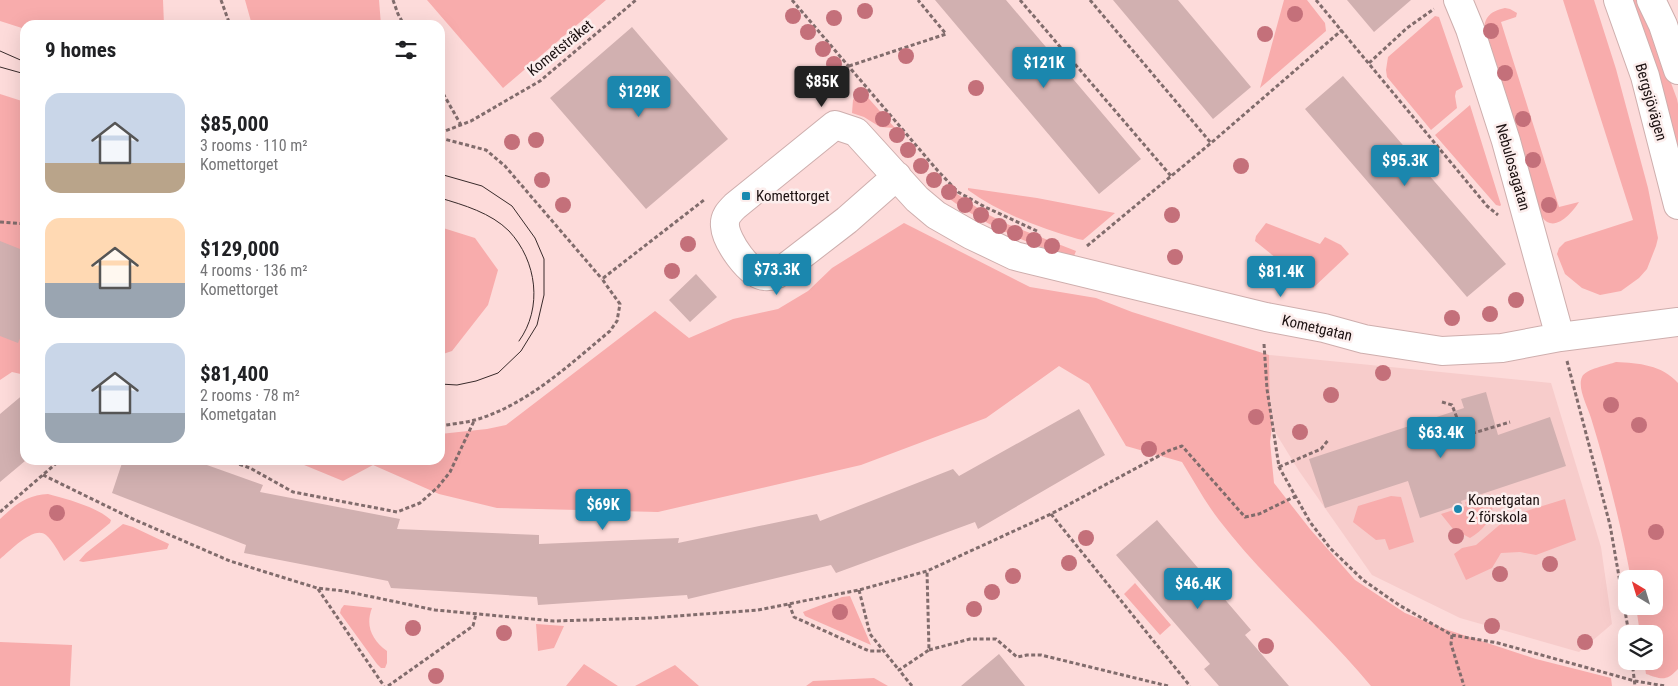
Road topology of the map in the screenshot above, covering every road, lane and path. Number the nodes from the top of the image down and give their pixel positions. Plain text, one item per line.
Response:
1 (221, 0) edge
2 (394, 0) edge
3 (636, 0) edge
4 (792, 0) edge
5 (918, 0) edge
6 (1020, 0) edge
7 (1090, 0) edge
8 (1316, 0) edge
9 (1618, 0) edge
10 (1651, 0) edge
11 (1448, 3) edge
12 (228, 20) edge
13 (401, 20) edge
14 (1342, 30) junction
15 (1369, 62) junction
16 (849, 66) junction
17 (1678, 70) edge
18 (445, 97) edge
19 (461, 125) junction
20 (445, 131) edge
21 (445, 139) edge
22 (1211, 143) junction
23 (897, 176) junction
24 (1171, 176) junction
25 (704, 200) dead end
26 (1678, 205) edge
27 (1526, 212) junction
28 (0, 222) edge
29 (20, 224) edge
30 (1039, 232) dead end
31 (1072, 271) junction
32 (602, 279) junction
33 (1266, 316) junction
34 (1678, 322) edge
35 (1560, 336) junction
36 (1442, 402) dead end
37 (474, 420) junction
38 (1510, 422) dead end
39 (445, 425) edge
40 (1329, 440) dead end
41 (54, 465) edge
42 (241, 465) edge
43 (1279, 466) junction
44 (43, 475) junction
45 (1296, 496) junction
46 (0, 512) edge
47 (1051, 514) junction
48 (927, 571) junction
49 (317, 588) junction
50 (859, 590) junction
51 (789, 604) junction
52 (476, 614) junction
53 (1627, 625) edge
54 (1452, 634) junction
55 (929, 650) junction
56 (883, 651) junction
57 (898, 670) junction
58 (1633, 670) edge
59 (1635, 680) junction
60 (386, 686) edge
61 (912, 686) edge
62 (1168, 686) edge
63 (1190, 686) edge
64 (1464, 686) edge
65 (1635, 686) edge
66 (1665, 686) edge

1 - 12 path
2 - 13 path
3 - 19 path, Kometstråket
4 - 16 path
5 - 16 path
6 - 24 path
7 - 22 path
8 - 14 path
9 - 26 street, Bergsjövägen
10 - 17 street
11 - 15 path
11 - 27 street, Nebulosagatan
14 - 15 path
14 - 22 path
15 - 27 path
16 - 30 path
18 - 19 path
19 - 20 path, Kometstråket
21 - 32 path
22 - 24 path
23 - 23 street
23 - 31 street, Kometgatan
24 - 31 path
25 - 32 path
27 - 35 street, Nebulosagatan
28 - 29 path
31 - 33 street, Kometgatan
32 - 37 path
33 - 35 street, Kometgatan
33 - 43 path
34 - 35 street, Kometgatan
35 - 53 path
36 - 38 path
37 - 39 path
37 - 42 path
40 - 43 path
41 - 44 path
43 - 45 path
44 - 46 path
44 - 49 path
45 - 47 path
45 - 54 path
47 - 48 path
47 - 63 path
48 - 50 path
48 - 55 path
49 - 52 path
49 - 60 path
50 - 51 path
50 - 56 path
51 - 52 path
51 - 56 path
52 - 60 path
54 - 59 path
54 - 64 path
55 - 57 path
55 - 62 path
56 - 57 path
57 - 61 path
58 - 59 path
59 - 65 path
59 - 66 path

